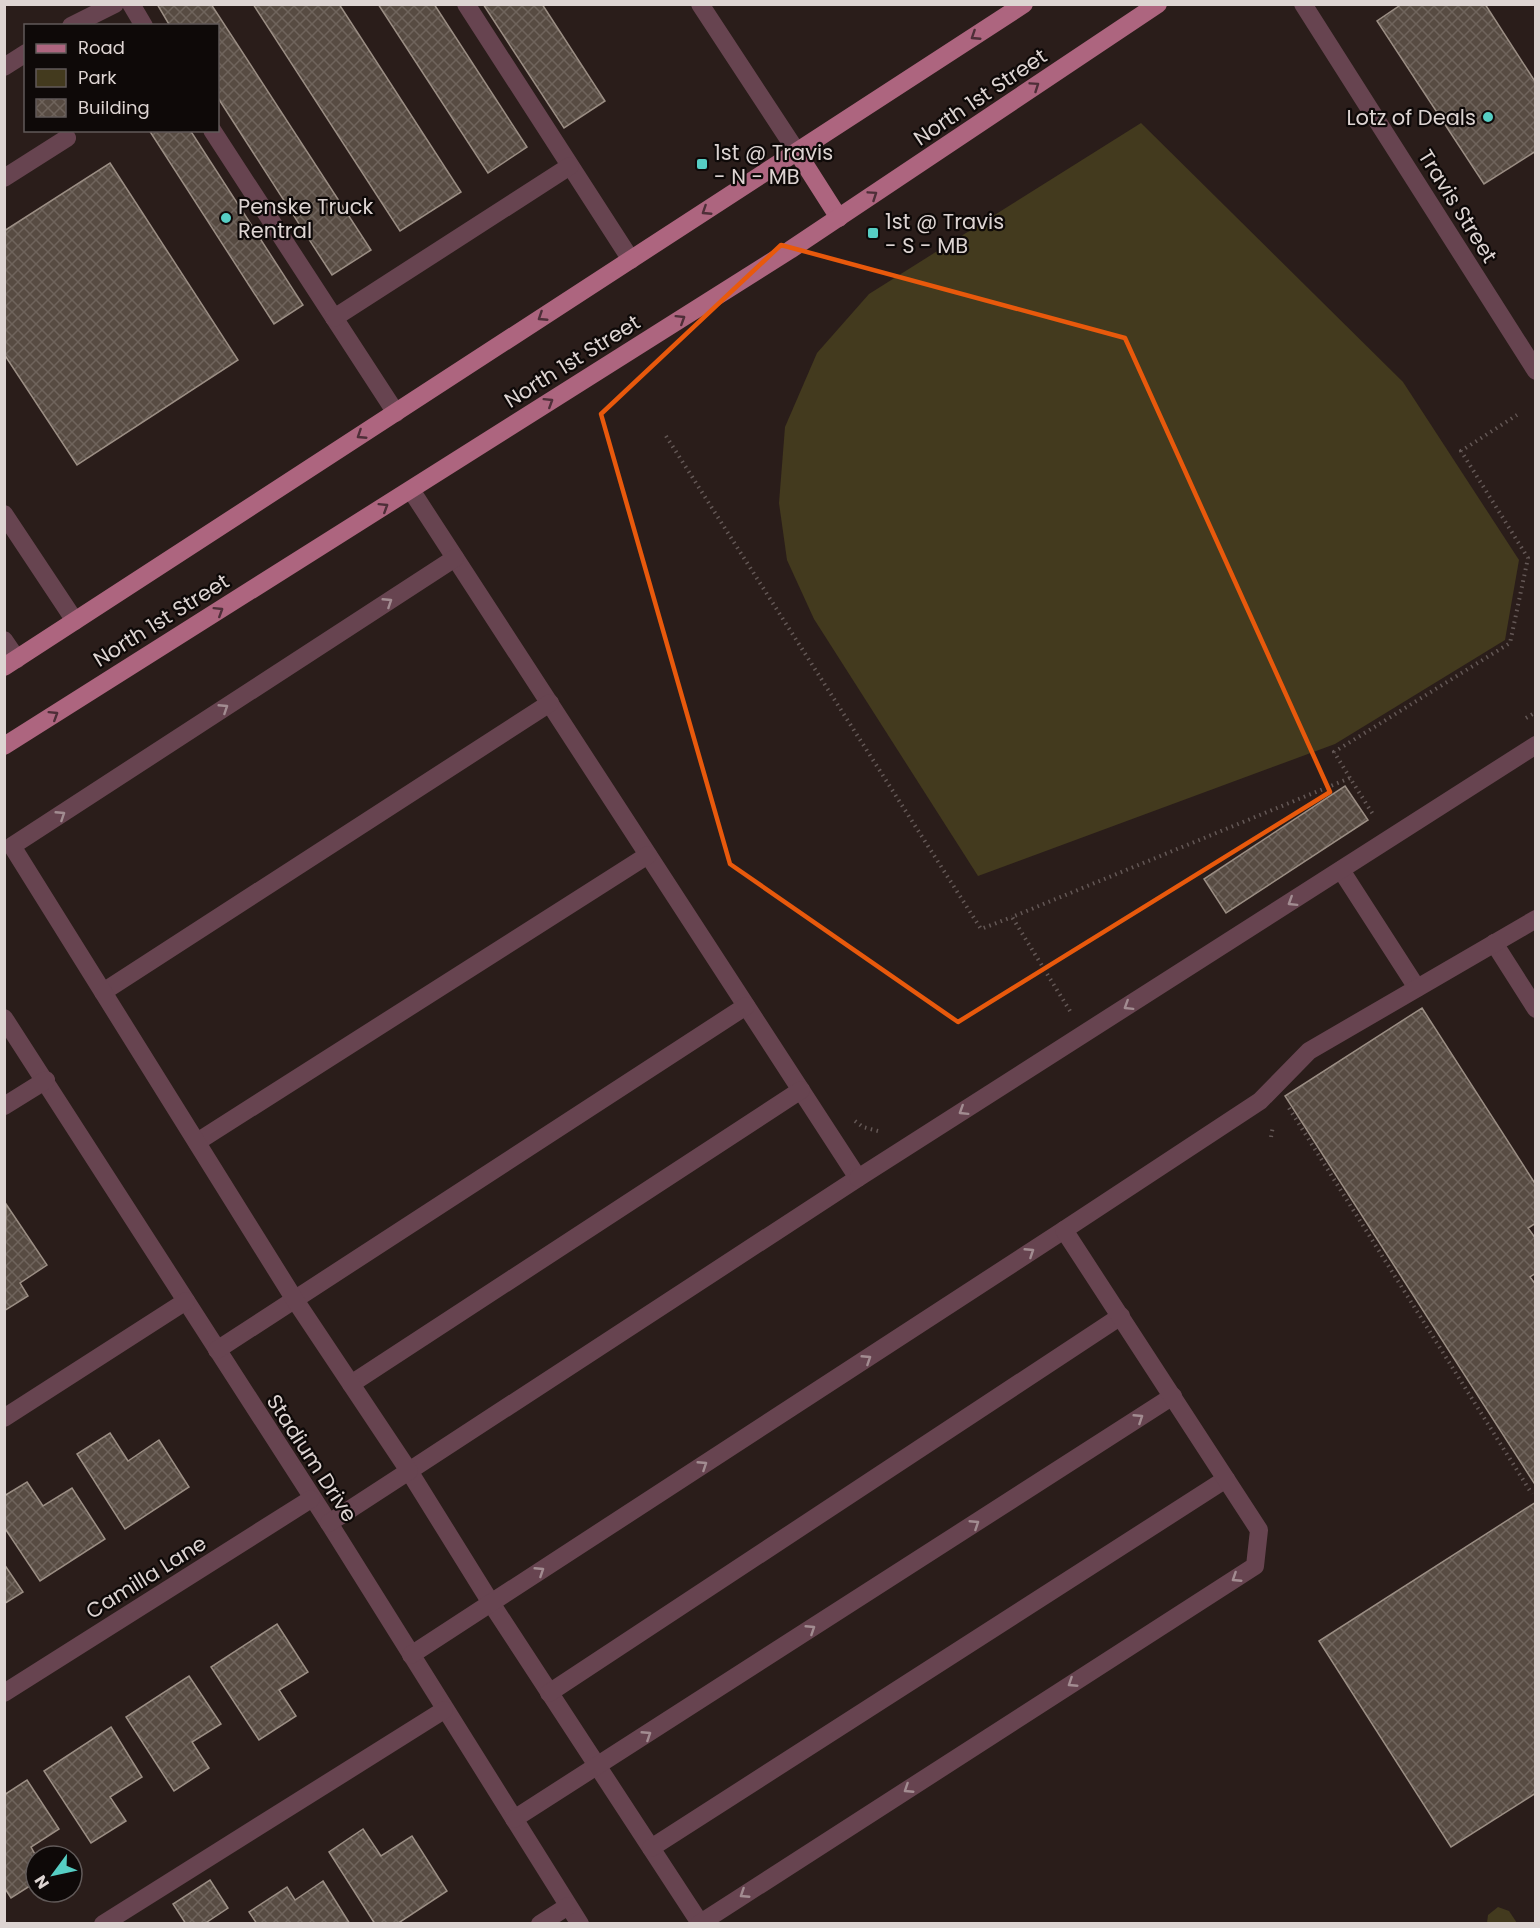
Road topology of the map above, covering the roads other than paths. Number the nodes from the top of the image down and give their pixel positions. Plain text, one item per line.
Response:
1 (115, 4) edge
2 (131, 4) edge
3 (466, 4) edge
4 (700, 4) edge
5 (1024, 4) edge
6 (1158, 4) edge
7 (1303, 4) edge
8 (75, 24) edge
9 (143, 24) edge
10 (24, 54) edge
11 (4, 67) edge
12 (213, 132) edge
13 (67, 138) dead end
14 (797, 152) junction
15 (570, 165) junction
16 (4, 178) edge
17 (839, 218) junction
18 (631, 260) junction
19 (334, 318) junction
20 (1536, 371) edge
21 (396, 413) junction
22 (411, 490) junction
23 (4, 514) edge
24 (456, 558) junction
25 (75, 621) junction
26 (4, 640) edge
27 (11, 663) edge
28 (550, 703) junction
29 (1536, 745) edge
30 (4, 746) edge
31 (648, 855) junction
32 (1341, 870) junction
33 (1536, 919) edge
34 (1494, 943) junction
35 (1417, 988) junction
36 (103, 992) junction
37 (746, 1006) junction
38 (1536, 1009) edge
39 (4, 1018) edge
40 (46, 1080) junction
41 (801, 1090) junction
42 (4, 1106) edge
43 (197, 1143) junction
44 (858, 1178) junction
45 (1064, 1230) junction
46 (295, 1300) junction
47 (186, 1301) junction
48 (1121, 1316) junction
49 (217, 1350) junction
50 (351, 1384) junction
51 (1173, 1396) junction
52 (4, 1418) edge
53 (409, 1471) junction
54 (1226, 1479) junction
55 (311, 1499) junction
56 (328, 1523) junction
57 (490, 1603) junction
58 (411, 1655) junction
59 (4, 1693) edge
60 (549, 1693) junction
61 (444, 1710) junction
62 (598, 1767) junction
63 (514, 1819) junction
64 (651, 1848) junction
65 (568, 1906) junction
66 (103, 1923) edge
67 (540, 1923) edge
68 (580, 1923) edge
69 (700, 1923) edge

1 - 8 street
2 - 9 street
3 - 15 street
4 - 14 street
5 -> 14 main road
17 -> 6 main road, North 1st Street
7 - 20 street, Travis Street
10 - 11 street
12 - 19 street
13 - 16 street
14 - 17 main road
14 -> 18 main road
15 - 18 street
15 - 19 street
22 -> 17 main road, North 1st Street
18 -> 21 main road
19 - 21 street
21 -> 25 main road
22 - 24 street
30 -> 22 main road, North 1st Street
23 - 25 street
24 - 28 street
36 -> 24 street
25 - 27 main road
26 - 27 street
28 - 31 street
28 - 36 street
29 - 32 street
31 - 37 street
31 - 43 street
32 - 35 street
32 -> 44 street
33 - 34 street
34 - 35 street
34 - 38 street
35 - 45 street
36 - 43 street
37 - 41 street
37 - 46 street
39 - 40 street, Stadium Drive
40 - 42 street
40 - 47 street, Stadium Drive
41 - 44 street
41 - 50 street
43 - 46 street
44 - 53 street
45 - 48 street
57 -> 45 street
46 - 49 street
46 - 50 street
47 - 49 street, Stadium Drive
47 - 52 street
48 - 51 street
48 - 60 street
49 - 55 street, Stadium Drive
50 - 53 street
51 - 54 street
62 -> 51 street
53 - 56 street
53 - 57 street
54 - 64 street
54 -> 69 street
55 - 56 street, Stadium Drive
55 - 59 street, Camilla Lane
56 - 58 street, Stadium Drive
57 - 58 street
57 - 60 street
58 - 61 street, Stadium Drive
60 - 62 street
61 - 63 street, Stadium Drive
61 - 66 street
62 - 63 street
62 - 64 street
63 - 65 street, Stadium Drive
64 - 69 street
65 - 67 street
65 - 68 street, Stadium Drive

